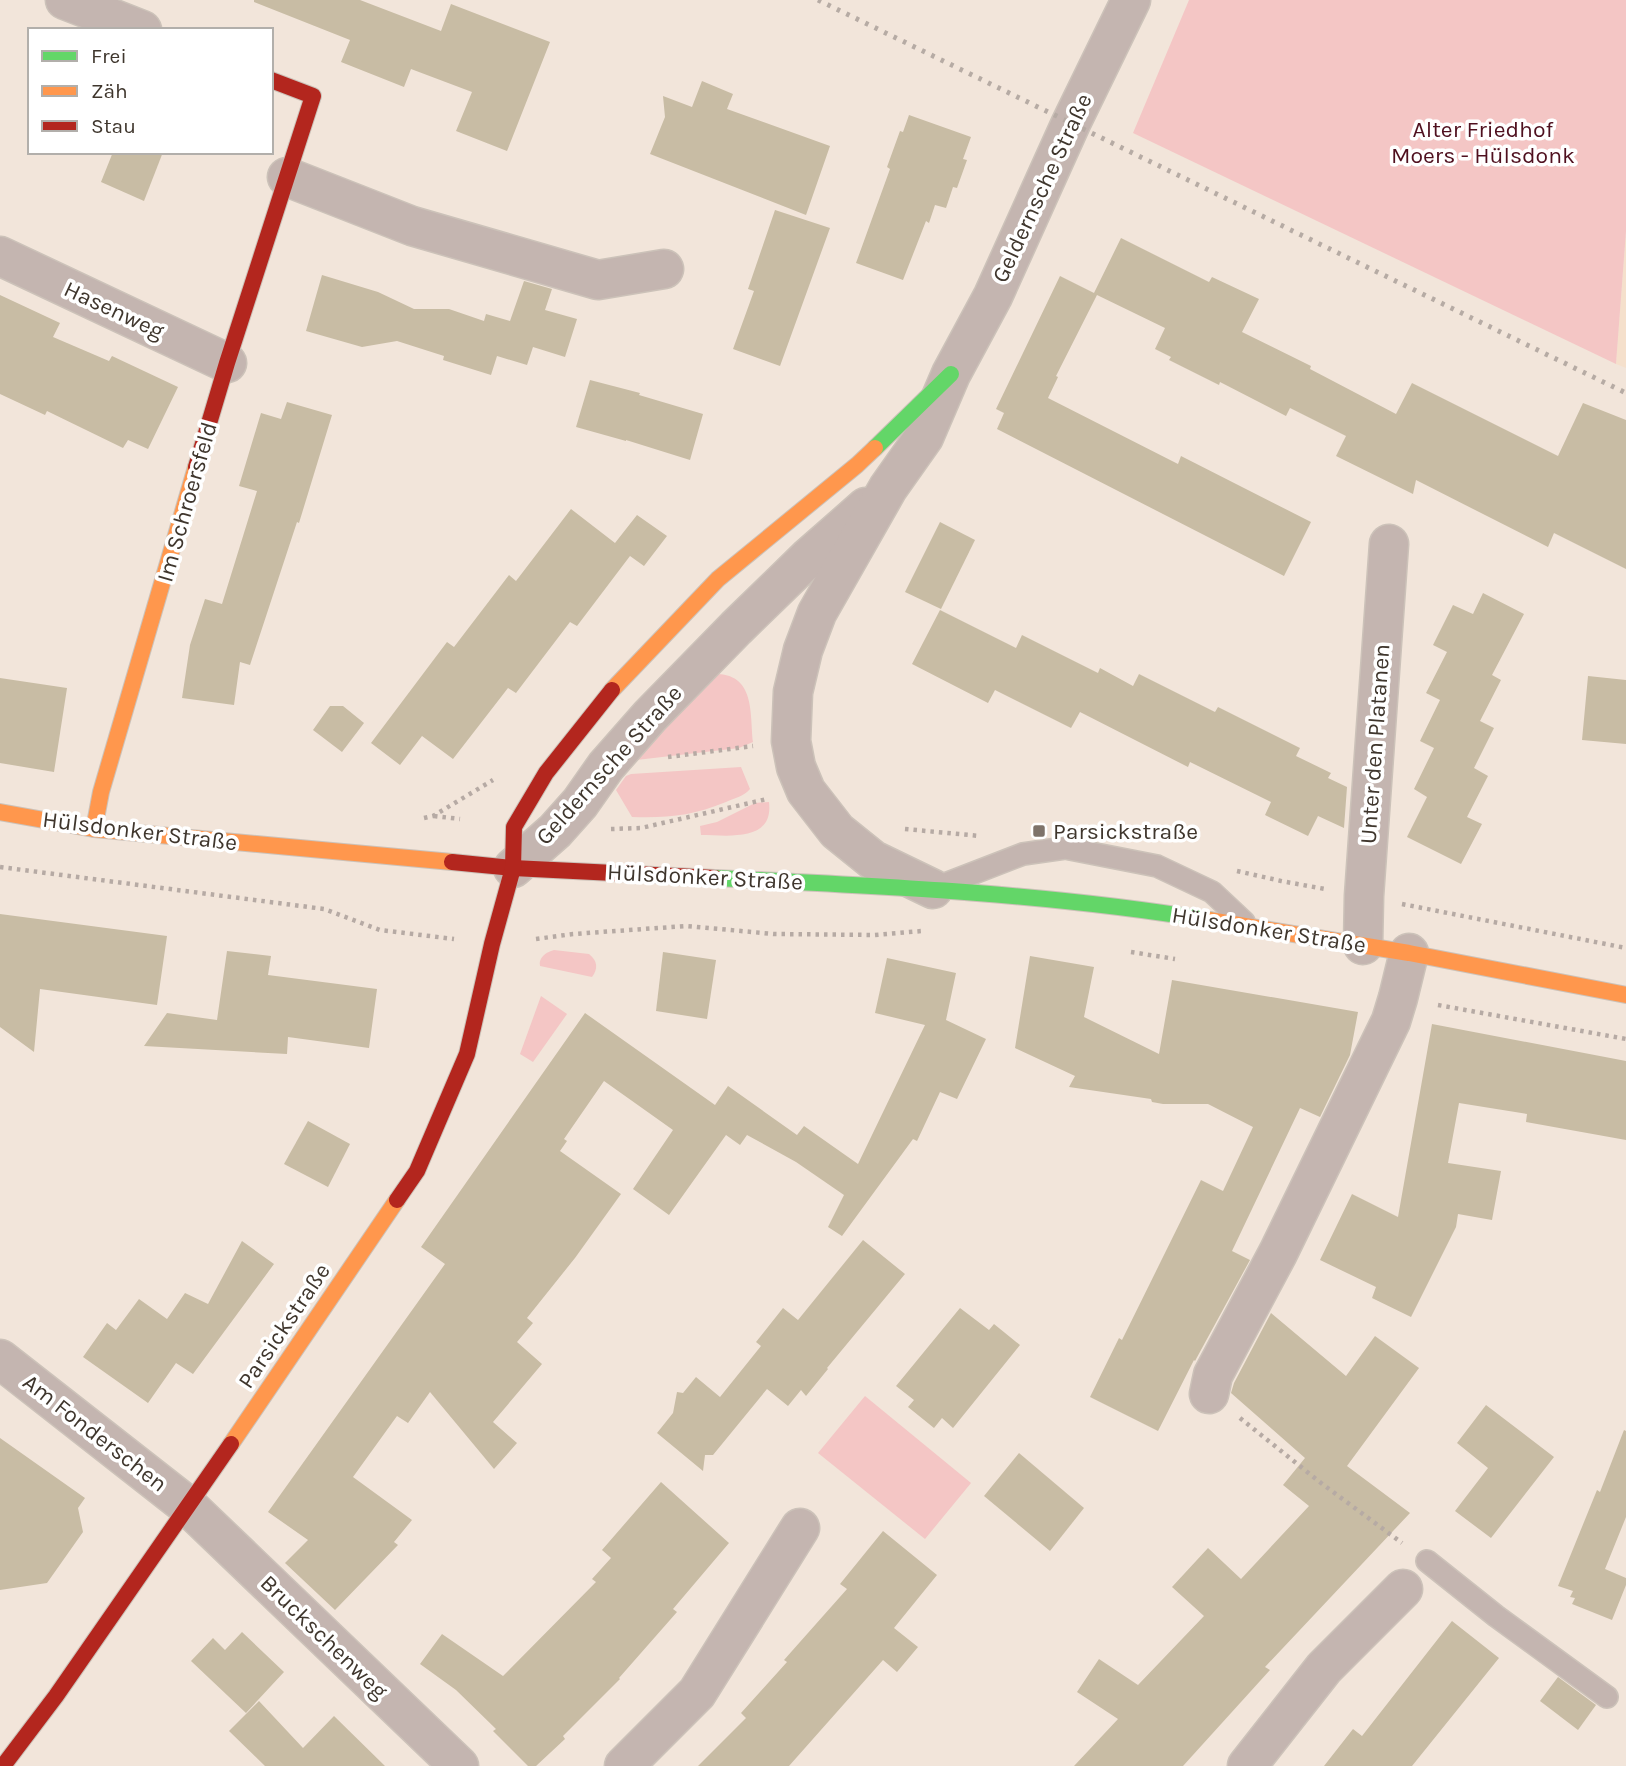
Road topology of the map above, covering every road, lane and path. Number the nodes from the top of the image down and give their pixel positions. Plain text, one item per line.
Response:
1 (65, 0) edge
2 (1130, 0) edge
3 (137, 28) edge
4 (273, 81) edge
5 (287, 177) junction
6 (0, 256) edge
7 (664, 269) dead end
8 (227, 363) junction
9 (951, 374) junction
10 (888, 488) junction
11 (1389, 544) dead end
12 (806, 791) junction
13 (0, 812) edge
14 (433, 816) dead end
15 (514, 827) junction
16 (94, 829) junction
17 (555, 831) junction
18 (0, 867) edge
19 (513, 868) junction
20 (933, 889) junction
21 (1249, 926) junction
22 (923, 931) dead end
23 (492, 944) junction
24 (1363, 945) junction
25 (1125, 951) dead end
26 (1409, 953) junction
27 (1181, 959) dead end
28 (1626, 995) edge
29 (1398, 998) junction
30 (1626, 1039) edge
31 (0, 1359) edge
32 (1209, 1394) joint
33 (189, 1507) junction
34 (800, 1528) dead end
35 (1415, 1575) junction
36 (1607, 1697) dead end
37 (3, 1766) edge
38 (459, 1766) edge
39 (624, 1766) edge
40 (1247, 1766) edge

1 - 3 street
2 - 9 street, Geldernsche Straße
4 - 5 street, Im Schroersfeld
5 - 7 street
5 - 8 street, Im Schroersfeld
6 - 8 street, Hasenweg
8 - 16 street, Im Schroersfeld
9 - 10 street, Geldernsche Straße
9 - 15 street, Geldernsche Straße
10 - 12 street, Geldernsche Straße
10 - 17 street, Geldernsche Straße
11 - 24 street, Unter den Platanen
12 - 17 path
12 - 20 street, Geldernsche Straße
13 - 16 street, Hülsdonker Straße
14 - 15 path
15 - 19 street, Geldernsche Straße
16 - 19 street, Hülsdonker Straße
17 - 19 street, Geldernsche Straße
18 - 23 path
19 - 20 street, Hülsdonker Straße
19 - 23 street, Parsickstraße
20 - 21 street, Hülsdonker Straße
20 - 21 lane
21 - 24 street, Hülsdonker Straße
22 - 23 path
23 - 33 street, Parsickstraße
24 - 26 street, Hülsdonker Straße
25 - 27 path
26 - 28 street, Hülsdonker Straße
26 - 29 street
29 - 30 path
29 - 32 street
31 - 33 street, Am Fonderschen
32 - 35 path
33 - 37 street, Parsickstraße
33 - 38 street, Bruckschenweg
34 - 39 street
35 - 36 lane
35 - 40 street

